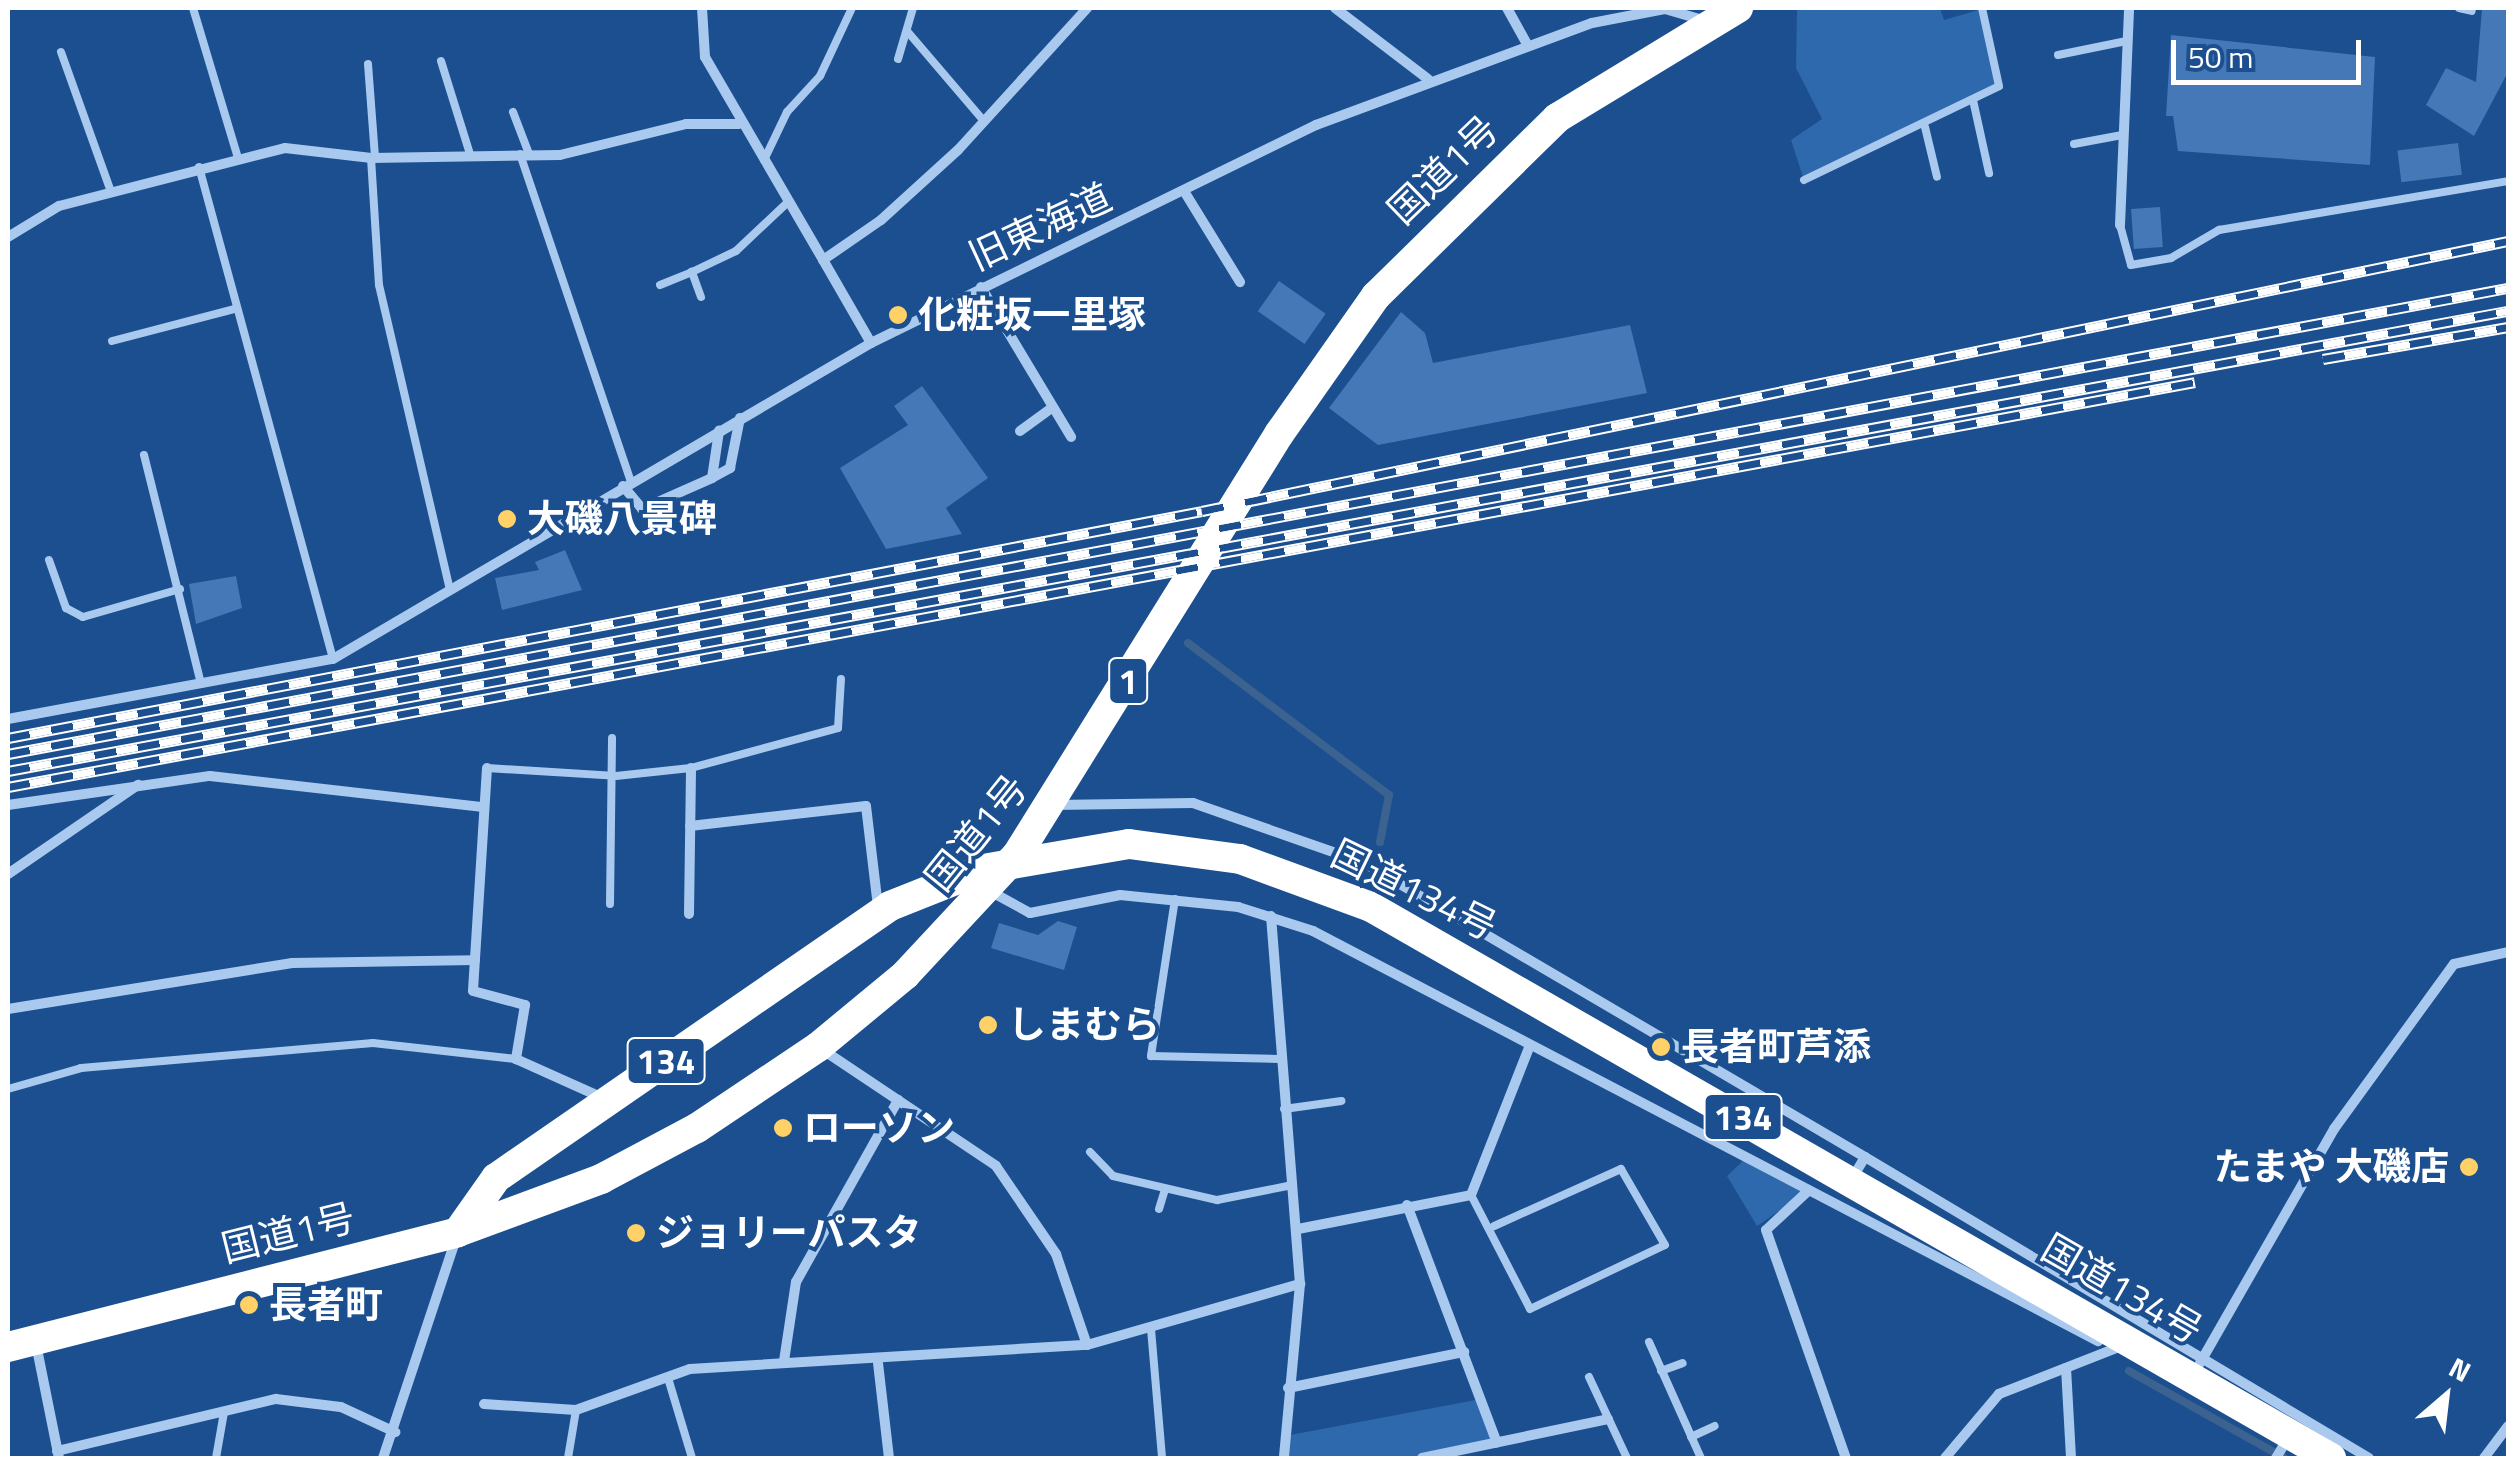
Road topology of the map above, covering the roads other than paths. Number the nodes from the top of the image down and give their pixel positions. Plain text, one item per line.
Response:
1 (193, 8) edge
2 (702, 8) edge
3 (852, 8) edge
4 (913, 8) edge
5 (1087, 8) edge
6 (1335, 8) edge
7 (1507, 8) edge
8 (1738, 8) edge
9 (1982, 8) edge
10 (2130, 8) edge
11 (2459, 8) edge
12 (2472, 12) dead end
13 (1705, 14) edge
14 (907, 32) junction
15 (2127, 40) junction
16 (1526, 42) junction
17 (60, 52) dead end
18 (2058, 55) dead end
19 (898, 58) dead end
20 (440, 61) dead end
21 (368, 64) dead end
22 (1428, 79) junction
23 (1973, 100) junction
24 (512, 112) dead end
25 (984, 121) junction
26 (739, 124) junction
27 (1926, 127) junction
28 (2122, 136) junction
29 (2074, 144) dead end
30 (470, 154) junction
31 (525, 154) junction
32 (238, 158) junction
33 (373, 158) junction
34 (764, 160) junction
35 (199, 167) junction
36 (1989, 173) dead end
37 (1937, 176) dead end
38 (1804, 180) dead end
39 (2508, 181) edge
40 (1184, 191) junction
41 (111, 192) junction
42 (786, 202) junction
43 (2120, 225) joint
44 (8, 237) edge
45 (822, 260) junction
46 (692, 272) junction
47 (1240, 282) dead end
48 (660, 284) dead end
49 (981, 288) junction
50 (701, 297) dead end
51 (235, 309) junction
52 (112, 341) dead end
53 (871, 344) junction
54 (1050, 409) junction
55 (740, 418) junction
56 (720, 430) junction
57 (1020, 431) dead end
58 (1071, 437) dead end
59 (144, 455) dead end
60 (712, 478) junction
61 (627, 484) junction
62 (49, 560) dead end
63 (449, 586) junction
64 (180, 589) junction
65 (334, 659) junction
66 (841, 680) dead end
67 (200, 684) junction
68 (8, 718) edge
69 (612, 738) dead end
70 (487, 768) joint
71 (691, 768) junction
72 (616, 776) junction
73 (143, 782) junction
74 (8, 805) edge
75 (1052, 805) junction
76 (483, 807) junction
77 (690, 826) junction
78 (8, 874) edge
79 (988, 890) junction
80 (1174, 899) junction
81 (610, 904) dead end
82 (885, 910) junction
83 (689, 914) dead end
84 (1271, 916) junction
85 (2508, 952) edge
86 (474, 960) junction
87 (8, 1009) edge
88 (1530, 1045) junction
89 (818, 1046) junction
90 (1278, 1058) junction
91 (516, 1059) junction
92 (8, 1088) edge
93 (898, 1100) junction
94 (1342, 1100) dead end
95 (609, 1101) junction
96 (1284, 1109) junction
97 (1090, 1152) dead end
98 (1858, 1168) junction
99 (1293, 1185) junction
100 (1165, 1189) junction
101 (1808, 1191) junction
102 (1472, 1195) junction
103 (1407, 1205) junction
104 (1159, 1209) dead end
105 (1494, 1226) junction
106 (1298, 1229) junction
107 (458, 1232) junction
108 (1300, 1284) junction
109 (1151, 1329) junction
110 (1649, 1342) dead end
111 (22, 1343) edge
112 (1087, 1345) junction
113 (2123, 1345) junction
114 (1464, 1352) junction
115 (784, 1361) junction
116 (878, 1363) junction
117 (1684, 1363) dead end
118 (2197, 1367) junction
119 (2066, 1368) junction
120 (1661, 1371) junction
121 (1590, 1377) dead end
122 (668, 1378) junction
123 (1288, 1388) junction
124 (484, 1404) dead end
125 (576, 1410) junction
126 (224, 1412) junction
127 (1608, 1419) junction
128 (1715, 1426) dead end
129 (2508, 1426) edge
130 (394, 1432) junction
131 (1691, 1437) junction
132 (1497, 1442) junction
133 (2283, 1446) edge
134 (58, 1455) edge
135 (216, 1458) edge
136 (384, 1458) edge
137 (568, 1458) edge
138 (692, 1458) edge
139 (890, 1458) edge
140 (1162, 1458) edge
141 (1284, 1458) edge
142 (1422, 1458) edge
143 (1627, 1458) edge
144 (1701, 1458) edge
145 (1846, 1458) edge
146 (1945, 1458) edge
147 (2070, 1458) edge
148 (2331, 1458) edge
149 (2369, 1458) edge
150 (2484, 1458) edge

1 - 32 lane
2 - 26 street
3 - 34 lane
4 - 14 lane
5 - 25 street
6 - 22 street
7 - 16 street
8 - 13 highway, 国道1号 / 1
9 - 23 lane
10 - 15 street
11 - 12 lane
13 - 16 street, 旧東海道
13 - 75 highway, 国道1号 / 1
14 - 19 lane
14 - 25 lane
15 - 18 lane
15 - 28 street
16 - 22 street, 旧東海道
17 - 41 lane
20 - 30 lane
21 - 33 lane
22 - 40 street, 旧東海道
23 - 27 lane
23 - 36 lane
24 - 31 lane
25 - 45 street
26 - 31 street
26 - 34 street
27 - 37 lane
27 - 38 lane
28 - 29 lane
28 - 43 street
30 - 31 street
30 - 33 street
31 - 61 lane
32 - 33 street
32 - 35 street
33 - 63 lane
34 - 42 street
35 - 41 street
35 - 51 lane
39 - 43 lane
40 - 47 street
40 - 49 street, 旧東海道
41 - 44 street
42 - 45 street
42 - 46 lane
45 - 53 street
46 - 48 lane
46 - 50 lane
49 - 53 street, 旧東海道
49 - 54 street
51 - 52 lane
51 - 65 lane
53 - 55 street, 旧東海道
54 - 57 street
54 - 58 street
55 - 56 street, 旧東海道
55 - 60 street
56 - 60 street
56 - 61 street, 旧東海道
59 - 64 lane
60 - 61 street
61 - 63 street, 旧東海道
62 - 64 lane
63 - 65 street, 旧東海道
64 - 67 lane
65 - 67 street
66 - 71 lane
67 - 68 street
69 - 72 lane
70 - 72 lane
70 - 76 street
71 - 72 lane
71 - 77 street
72 - 81 lane
73 - 74 street
73 - 76 street
73 - 78 street
75 - 79 highway, 国道1号 / 1
75 - 98 street
76 - 86 street
77 - 82 street
77 - 83 street
79 - 80 street
79 - 89 highway, 国道1号 / 1
80 - 84 street
80 - 90 lane
82 - 95 highway, 国道134号 / 134
82 - 98 highway, 国道134号 / 134, bridge
84 - 88 street
84 - 90 street
85 - 118 street
86 - 87 street
86 - 91 street
88 - 101 street
88 - 102 street
89 - 93 street
89 - 107 highway, 国道1号 / 1
90 - 96 street
91 - 92 lane
91 - 95 street
93 - 112 street
93 - 115 street
94 - 96 lane
95 - 107 highway, 国道134号 / 134
96 - 99 street
97 - 100 lane
98 - 113 highway, 国道134号 / 134
98 - 118 street
99 - 100 lane
99 - 106 street
100 - 104 lane
101 - 113 street
101 - 145 street
102 - 103 street
102 - 105 lane
103 - 106 street
103 - 114 street
105 - 105 lane
106 - 108 street
107 - 111 highway, 国道1号 / 1
107 - 130 street
108 - 109 street
108 - 123 street
109 - 112 street
109 - 140 lane
110 - 120 lane
111 - 134 street
112 - 116 street
113 - 118 highway, 国道134号 / 134
113 - 119 street
114 - 123 street
114 - 132 street
115 - 116 street
115 - 122 street
116 - 139 street
117 - 120 lane
118 - 133 highway, 国道134号 / 134
118 - 149 street
119 - 146 street
119 - 147 street
120 - 131 lane
121 - 127 lane
122 - 125 street
122 - 138 lane
123 - 141 street
124 - 125 street
125 - 137 lane
126 - 130 street
126 - 134 street
126 - 135 lane
127 - 132 street
127 - 143 lane
128 - 131 lane
129 - 150 street
130 - 136 street
131 - 144 lane
132 - 142 street
133 - 148 highway, 国道134号 / 134

